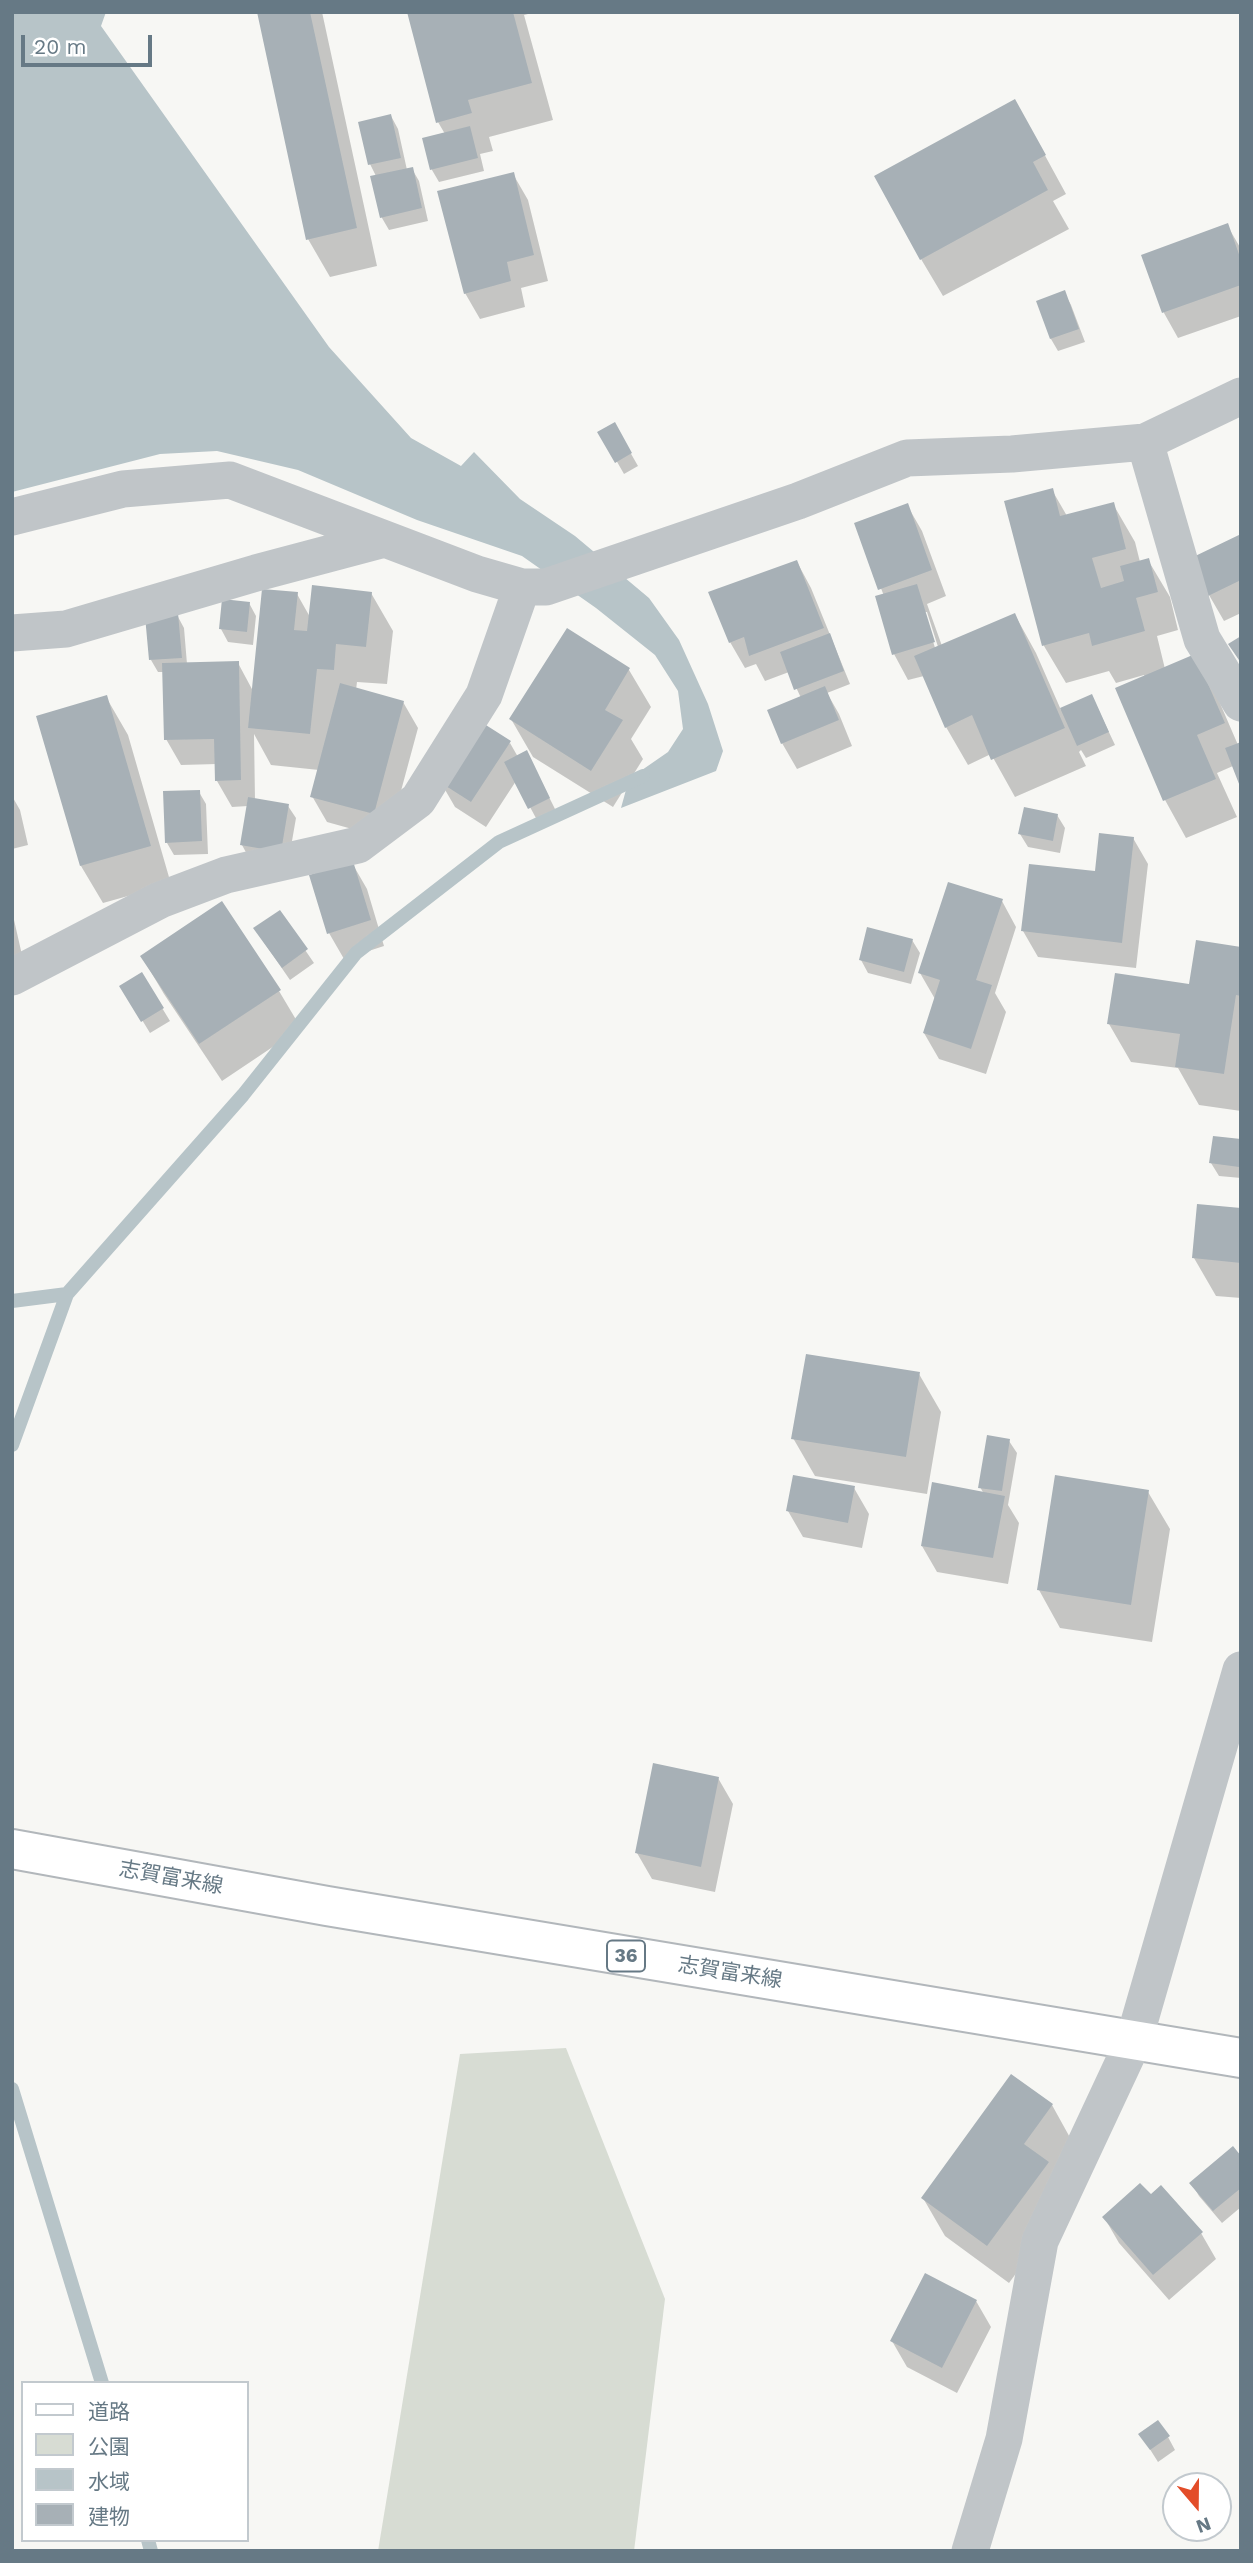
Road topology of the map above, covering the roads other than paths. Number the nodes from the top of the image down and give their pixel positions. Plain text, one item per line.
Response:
1 (1241, 396) edge
2 (1145, 442) junction
3 (12, 517) edge
4 (384, 539) junction
5 (534, 587) junction
6 (12, 633) edge
7 (1241, 703) edge
8 (12, 977) edge
9 (1241, 1670) edge
10 (12, 1849) edge
11 (1133, 2040) junction
12 (1241, 2058) edge
13 (970, 2551) edge

1 - 2 street
2 - 5 street
2 - 7 street
3 - 4 street
4 - 5 street
4 - 6 street
5 - 8 street
9 - 11 street
10 - 11 main road, 志賀富来線 / 36
11 - 12 main road, 志賀富来線 / 36
11 - 13 street

